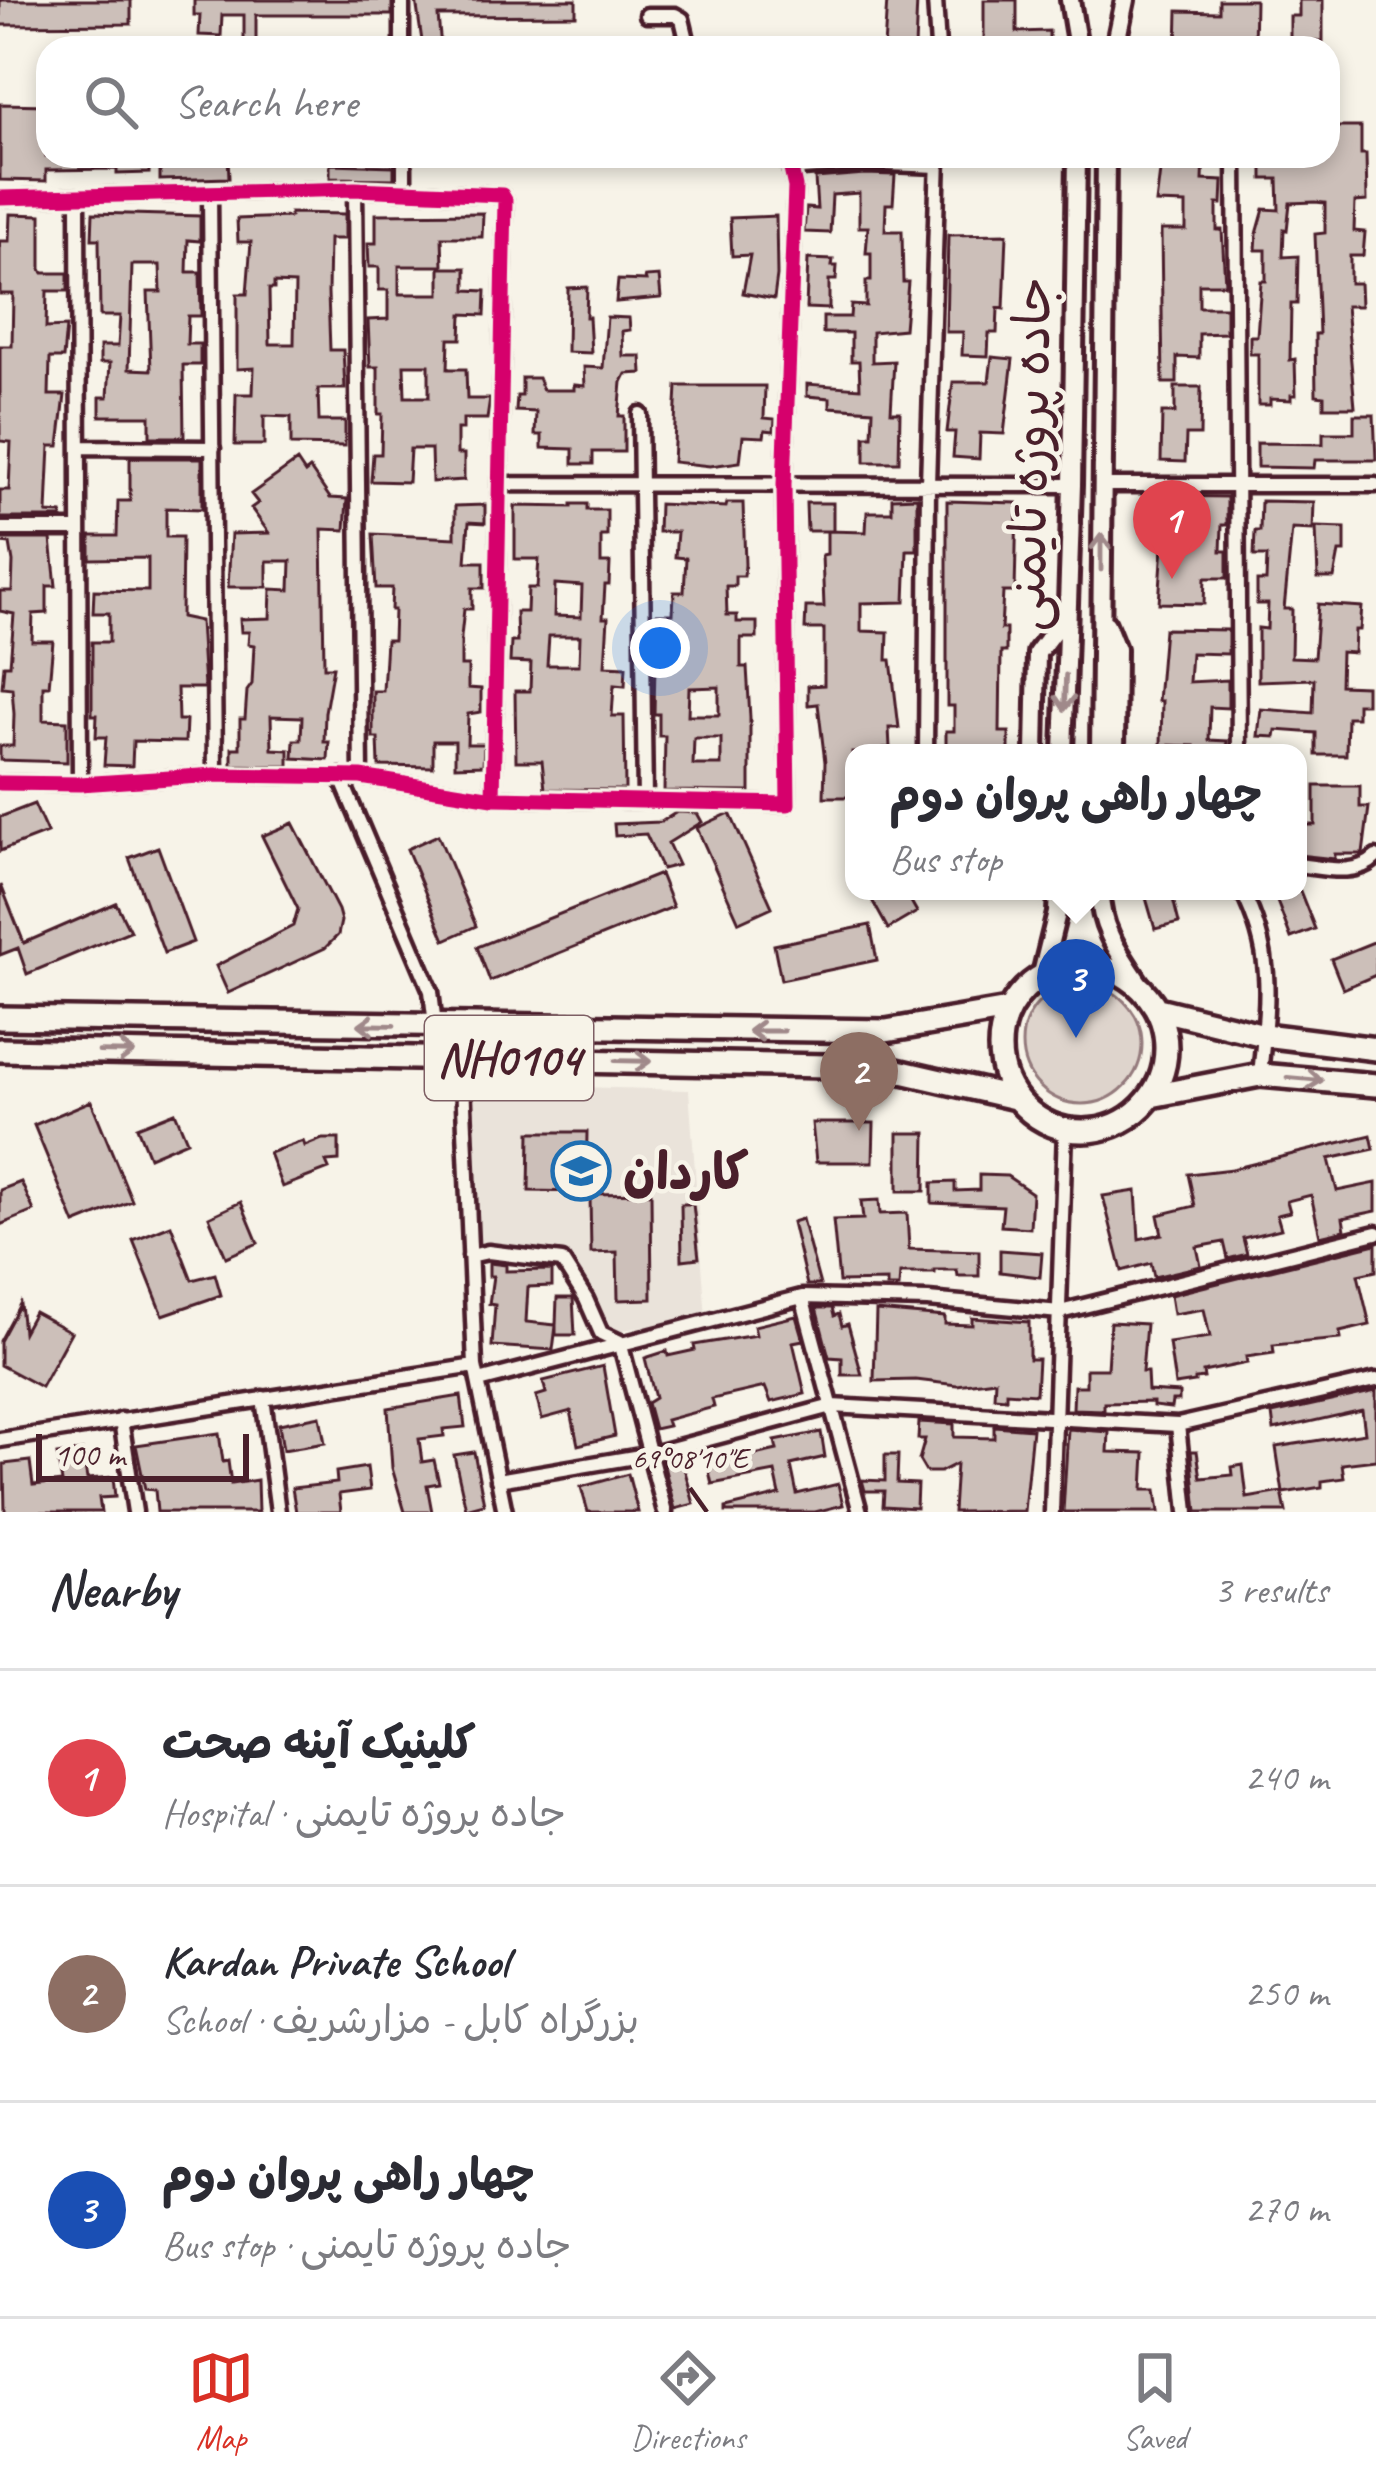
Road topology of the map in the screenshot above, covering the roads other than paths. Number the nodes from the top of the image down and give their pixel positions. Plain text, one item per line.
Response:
1 (402, 0) edge
2 (935, 0) edge
3 (1070, 0) edge
4 (1125, 0) edge
5 (647, 15) dead end
6 (403, 36) edge
7 (686, 36) edge
8 (937, 36) edge
9 (1076, 36) edge
10 (1118, 36) edge
11 (404, 168) edge
12 (790, 168) edge
13 (938, 168) edge
14 (1076, 168) edge
15 (1106, 168) edge
16 (1235, 168) edge
17 (356, 189) junction
18 (404, 189) junction
19 (210, 193) junction
20 (78, 196) junction
21 (0, 198) edge
22 (640, 414) dead end
23 (79, 446) junction
24 (213, 448) junction
25 (500, 484) junction
26 (928, 484) junction
27 (1072, 484) junction
28 (1376, 484) edge
29 (639, 485) junction
30 (784, 485) junction
31 (1101, 485) junction
32 (1238, 485) junction
33 (0, 529) edge
34 (78, 530) junction
35 (1068, 612) junction
36 (1101, 612) junction
37 (926, 744) edge
38 (1035, 744) edge
39 (1063, 744) edge
40 (1100, 744) edge
41 (1115, 744) edge
42 (1239, 744) edge
43 (215, 775) junction
44 (340, 776) junction
45 (361, 777) junction
46 (0, 783) edge
47 (80, 784) junction
48 (493, 799) junction
49 (644, 800) junction
50 (1376, 856) edge
51 (1307, 866) edge
52 (1058, 900) edge
53 (1100, 900) edge
54 (1246, 900) edge
55 (1042, 974) junction
56 (1142, 988) junction
57 (1158, 1009) junction
58 (1007, 1010) junction
59 (0, 1018) edge
60 (435, 1027) junction
61 (1264, 1035) junction
62 (1376, 1049) edge
63 (0, 1050) edge
64 (461, 1057) junction
65 (1260, 1075) junction
66 (1376, 1085) edge
67 (1151, 1096) junction
68 (1015, 1098) junction
69 (1065, 1130) junction
70 (1376, 1233) edge
71 (470, 1256) junction
72 (802, 1298) junction
73 (1060, 1312) junction
74 (620, 1342) junction
75 (476, 1366) junction
76 (1376, 1380) edge
77 (478, 1381) junction
78 (263, 1398) junction
79 (832, 1406) junction
80 (1057, 1418) junction
81 (121, 1420) junction
82 (1178, 1425) junction
83 (0, 1440) edge
84 (652, 1454) junction
85 (498, 1480) junction
86 (135, 1512) edge
87 (278, 1512) edge
88 (505, 1512) edge
89 (665, 1512) edge
90 (860, 1512) edge
91 (1052, 1512) edge
92 (1187, 1512) edge

1 - 6 street
2 - 8 street
3 - 9 main road
4 - 10 main road
5 - 7 street
11 - 18 street
12 - 30 street
13 - 26 street
14 - 27 main road, جاده پروژه تایمنی
15 - 31 main road, جاده پروژه تایمنی
16 - 32 street
17 - 18 street
17 - 19 street
17 - 45 street
18 - 25 street
19 - 20 street
19 - 24 street
20 - 21 street
20 - 23 street
22 - 29 street
23 - 24 street
23 - 34 street
24 - 43 street
25 - 29 street
25 - 48 street
26 - 27 street
26 - 30 street
26 - 37 street
27 - 35 main road, جاده پروژه تایمنی
28 - 32 street
29 - 30 street
29 - 49 street
30 - 49 street
31 - 32 street
36 -> 31 main road, جاده پروژه تایمنی
32 - 42 street
33 - 34 street
34 - 47 street
35 - 38 main road
35 -> 39 main road, جاده پروژه تایمنی
36 - 40 main road, جاده پروژه تایمنی
36 - 41 main road
43 - 44 street
43 - 47 street
44 - 45 street
44 - 60 street
45 - 48 street
46 - 47 street
48 - 49 street
50 - 51 street
52 - 55 main road
53 - 56 main road
54 - 61 street
55 - 56 highway
55 - 58 highway
56 - 57 highway
57 - 61 highway
57 - 67 highway
58 -> 60 highway, NH0104
58 - 68 highway
60 -> 59 highway, NH0104
61 - 62 highway
61 - 65 street
63 -> 64 highway, NH0104
64 -> 68 highway, NH0104
64 - 71 street
65 -> 66 highway
65 - 67 highway
67 - 69 highway
68 - 69 highway, NH0104
69 - 73 street
70 - 73 street
71 - 74 street
71 - 75 street
72 - 73 street
72 - 74 street
72 - 79 street
73 - 80 street
74 - 77 street
74 - 84 street
75 - 77 street
75 - 78 street
76 - 82 street
77 - 85 street
78 - 81 street
78 - 87 street
79 - 80 street
79 - 84 street
79 - 90 street
80 - 82 street
80 - 91 street
81 - 83 street
81 - 86 street
82 - 92 street
84 - 85 street
84 - 89 street
85 - 88 street

